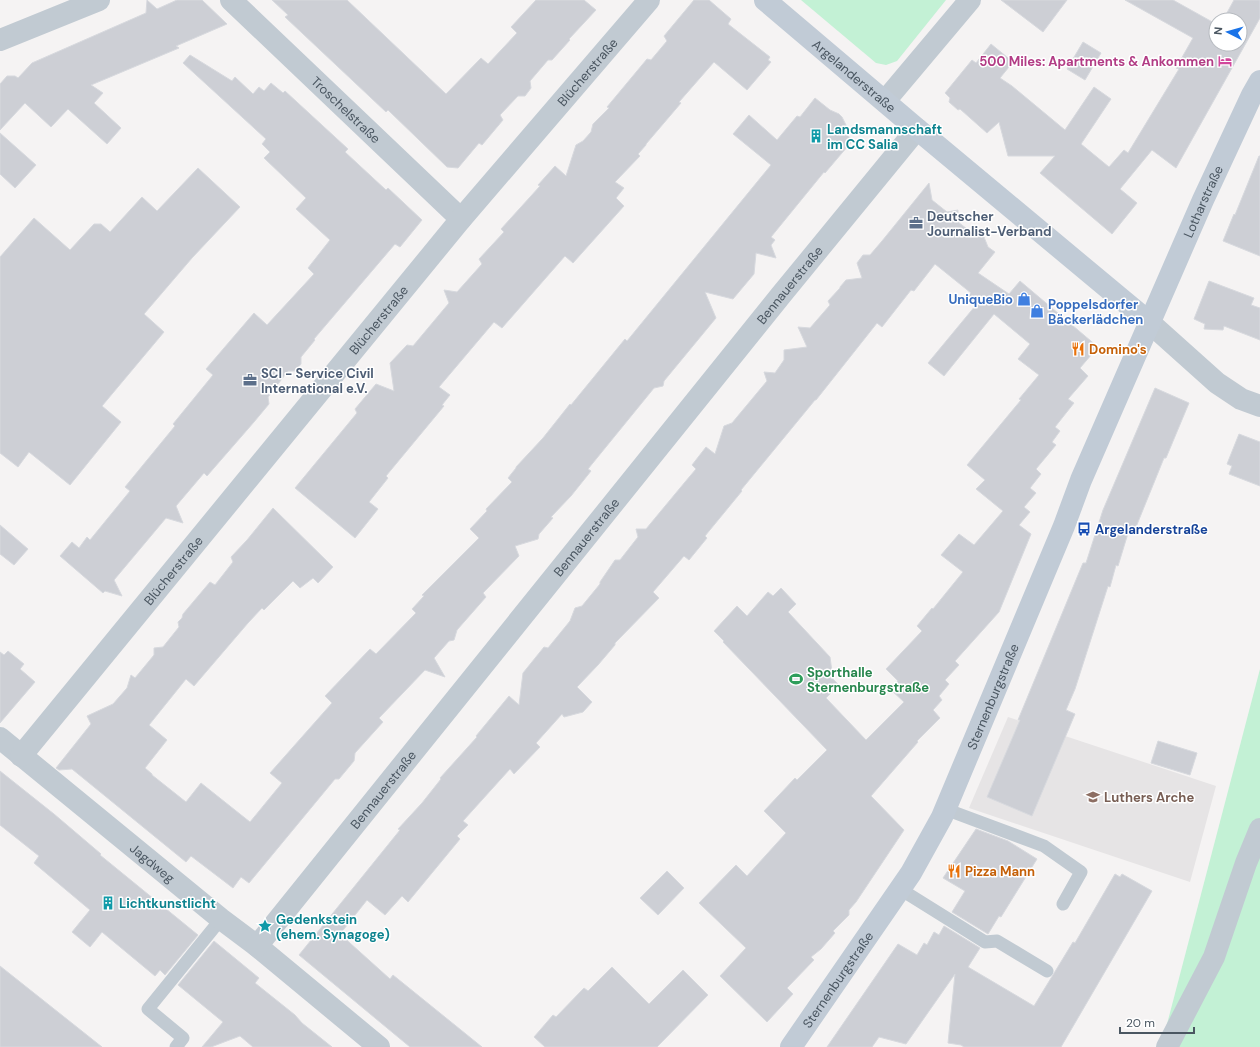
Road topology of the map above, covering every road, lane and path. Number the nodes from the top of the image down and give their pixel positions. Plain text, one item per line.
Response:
1 (99, 0) edge
2 (231, 0) edge
3 (649, 0) edge
4 (765, 0) edge
5 (970, 0) edge
6 (0, 40) edge
7 (1260, 81) edge
8 (885, 101) junction
9 (917, 129) junction
10 (461, 220) junction
11 (1150, 323) junction
12 (1260, 406) edge
13 (0, 738) edge
14 (22, 756) junction
15 (945, 809) junction
16 (1260, 830) edge
17 (900, 889) junction
18 (1063, 904) dead end
19 (221, 919) junction
20 (257, 946) junction
21 (1047, 971) dead end
22 (176, 1047) edge
23 (379, 1047) edge
24 (791, 1047) edge
25 (1167, 1047) edge

1 - 6 street
2 - 10 street, Troschelstraße
3 - 10 street, Blücherstraße
4 - 8 street, Argelanderstraße
5 - 8 street
7 - 11 street, Lotharstraße
8 - 9 street, Argelanderstraße
9 - 11 street, Argelanderstraße
9 - 20 street, Bennauerstraße
10 - 14 street, Blücherstraße
11 - 12 street, Argelanderstraße
11 - 15 street, Sternenburgstraße
13 - 14 street, Jagdweg
14 - 19 street, Jagdweg
15 - 17 street, Sternenburgstraße
15 - 18 lane
16 - 25 street
17 - 21 lane
17 - 24 street, Sternenburgstraße
19 - 20 street, Jagdweg
19 - 22 lane
20 - 23 street, Jagdweg

